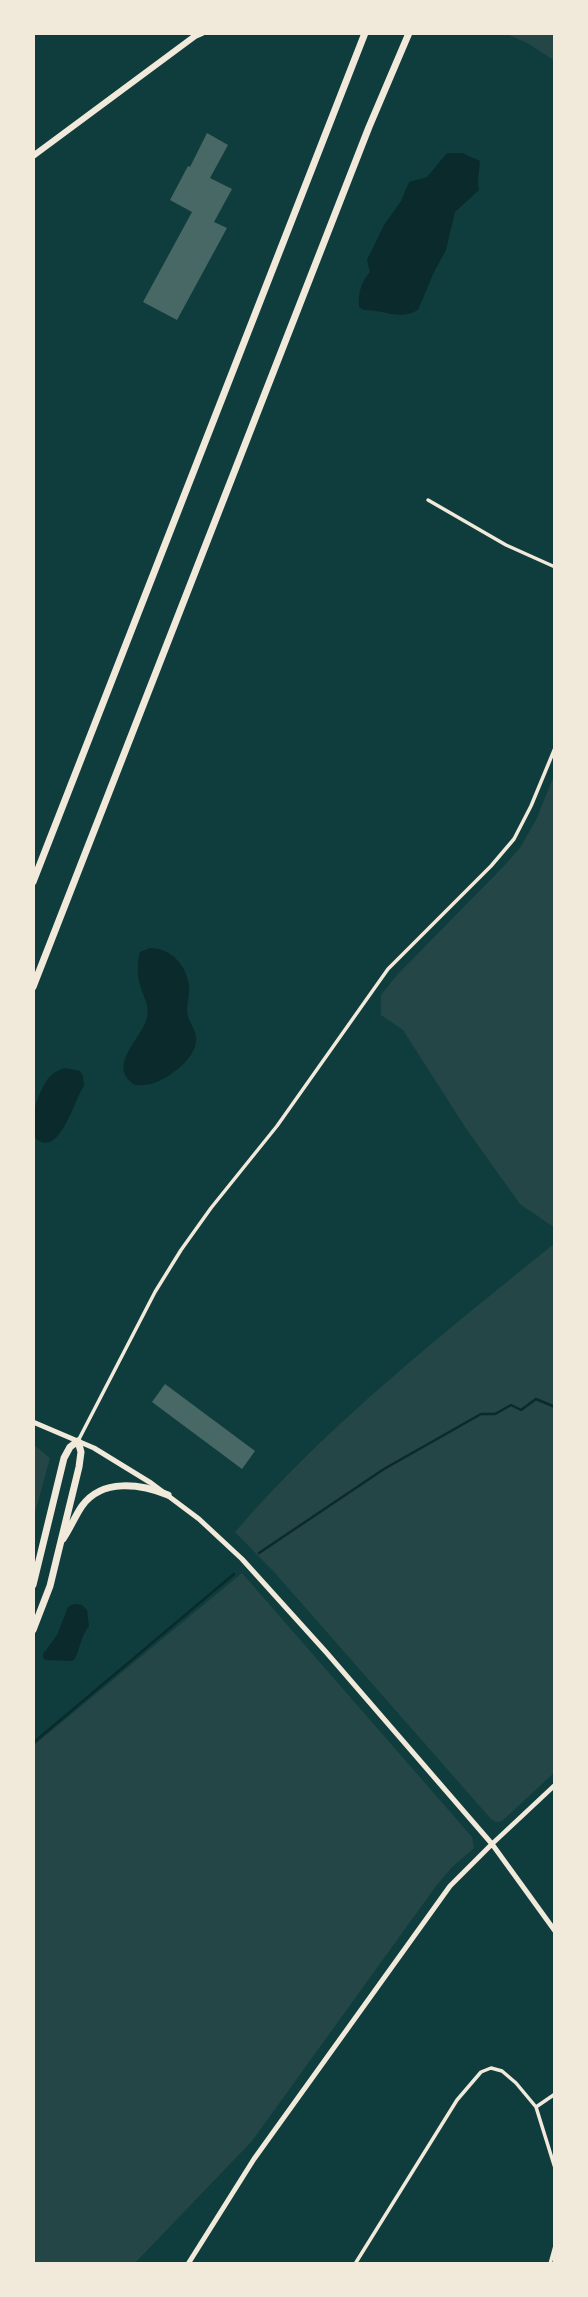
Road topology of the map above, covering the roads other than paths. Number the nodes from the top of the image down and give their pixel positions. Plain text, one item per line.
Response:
1 (365, 33) edge
2 (409, 33) edge
3 (198, 34) edge
4 (33, 156) edge
5 (428, 499) dead end
6 (555, 567) edge
7 (555, 748) edge
8 (33, 882) edge
9 (33, 987) edge
10 (33, 1422) edge
11 (78, 1441) junction
12 (168, 1495) junction
13 (60, 1543) junction
14 (33, 1585) edge
15 (33, 1630) edge
16 (555, 1785) edge
17 (492, 1844) junction
18 (555, 1931) edge
19 (555, 2094) edge
20 (536, 2107) junction
21 (555, 2168) edge
22 (555, 2246) edge
23 (188, 2264) edge
24 (355, 2264) edge
25 (550, 2264) edge

1 - 8 highway
2 - 9 highway
3 - 4 highway
5 - 6 street
7 - 11 street
10 - 11 main road
11 - 12 main road
11 - 13 highway
11 - 14 highway
12 - 13 highway
12 - 17 main road
13 - 15 highway
16 - 17 street
17 - 18 main road
17 - 23 main road
19 - 20 street
20 - 21 street
20 - 24 street
22 - 25 street

